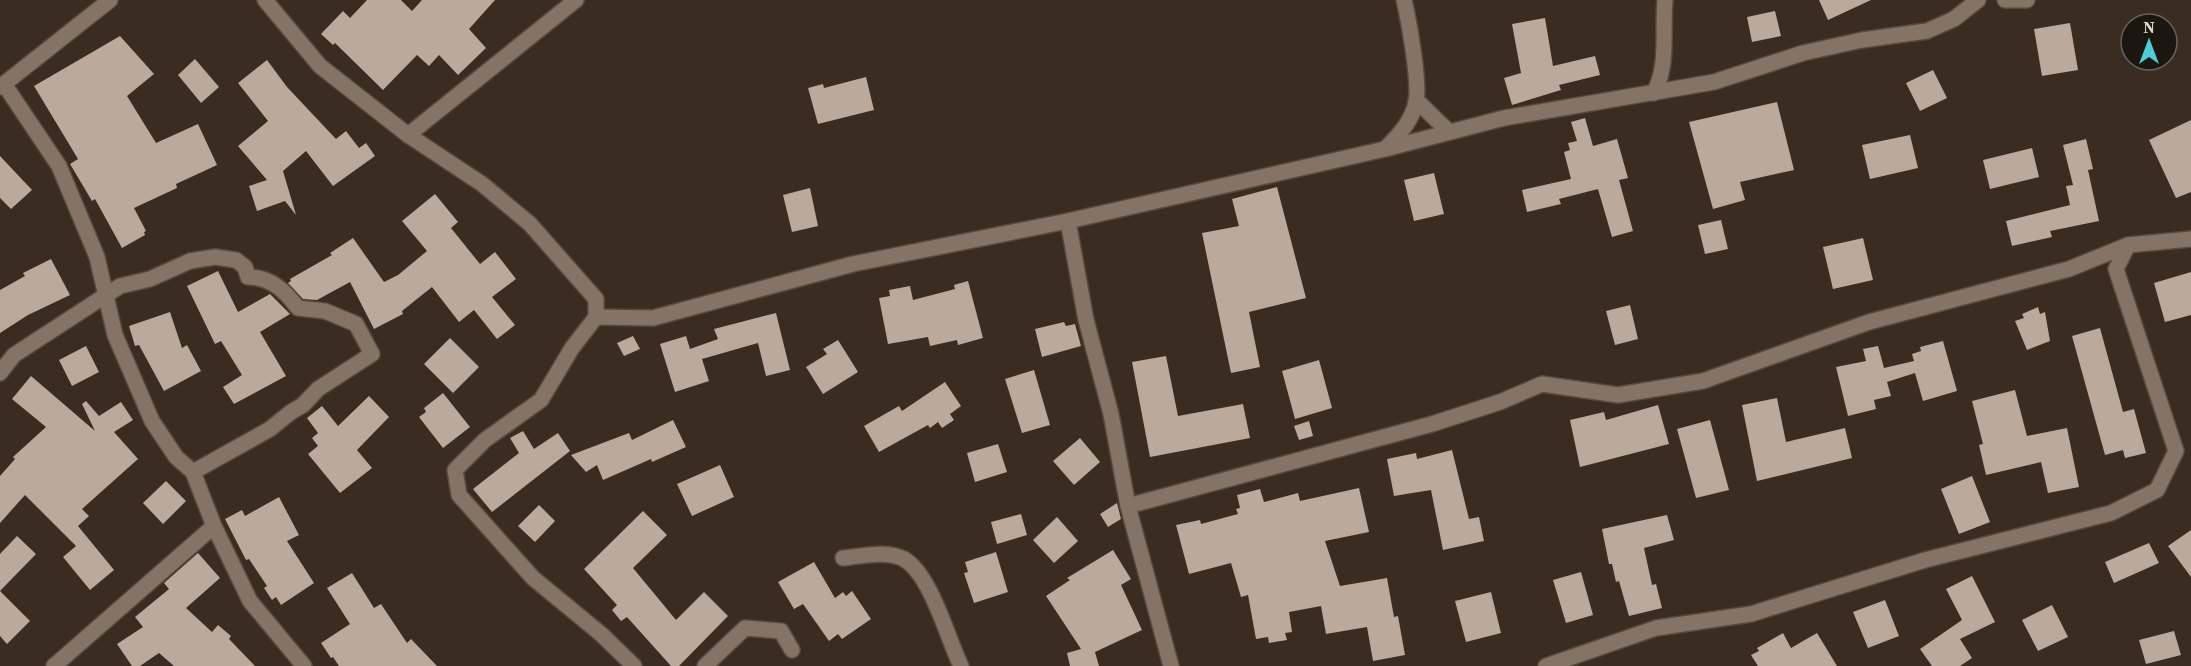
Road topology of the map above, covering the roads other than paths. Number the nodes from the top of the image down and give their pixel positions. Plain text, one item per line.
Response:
1 (110, 0) edge
2 (265, 0) edge
3 (576, 0) edge
4 (1404, 0) edge
5 (1665, 0) edge
6 (1978, 0) edge
7 (2005, 0) edge
8 (2027, 0) edge
9 (2, 86) edge
10 (1654, 93) junction
11 (1416, 100) junction
12 (1448, 131) junction
13 (408, 135) junction
14 (1385, 148) junction
15 (1068, 221) junction
16 (2191, 239) edge
17 (2128, 245) junction
18 (106, 294) junction
19 (596, 317) junction
20 (0, 373) edge
21 (193, 472) junction
22 (1128, 506) junction
23 (214, 526) junction
24 (843, 558) dead end
25 (792, 650) dead end
26 (54, 666) edge
27 (304, 666) edge
28 (634, 666) edge
29 (705, 666) edge
30 (961, 666) edge
31 (1172, 666) edge
32 (1545, 666) edge

1 - 9 street
2 - 13 street
3 - 13 street
4 - 11 street
5 - 10 street
6 - 10 street
7 - 8 street
9 - 18 street
10 - 12 street
11 - 12 street
11 - 14 street
12 - 14 street
13 - 19 street
14 - 15 street
15 - 19 street
15 - 22 street
16 - 17 street
17 - 22 street
17 - 32 street
18 - 20 street
18 - 21 street
18 - 21 street
19 - 28 street
21 - 23 street
22 - 31 street
23 - 26 street
23 - 27 street
24 - 30 street
25 - 29 street

